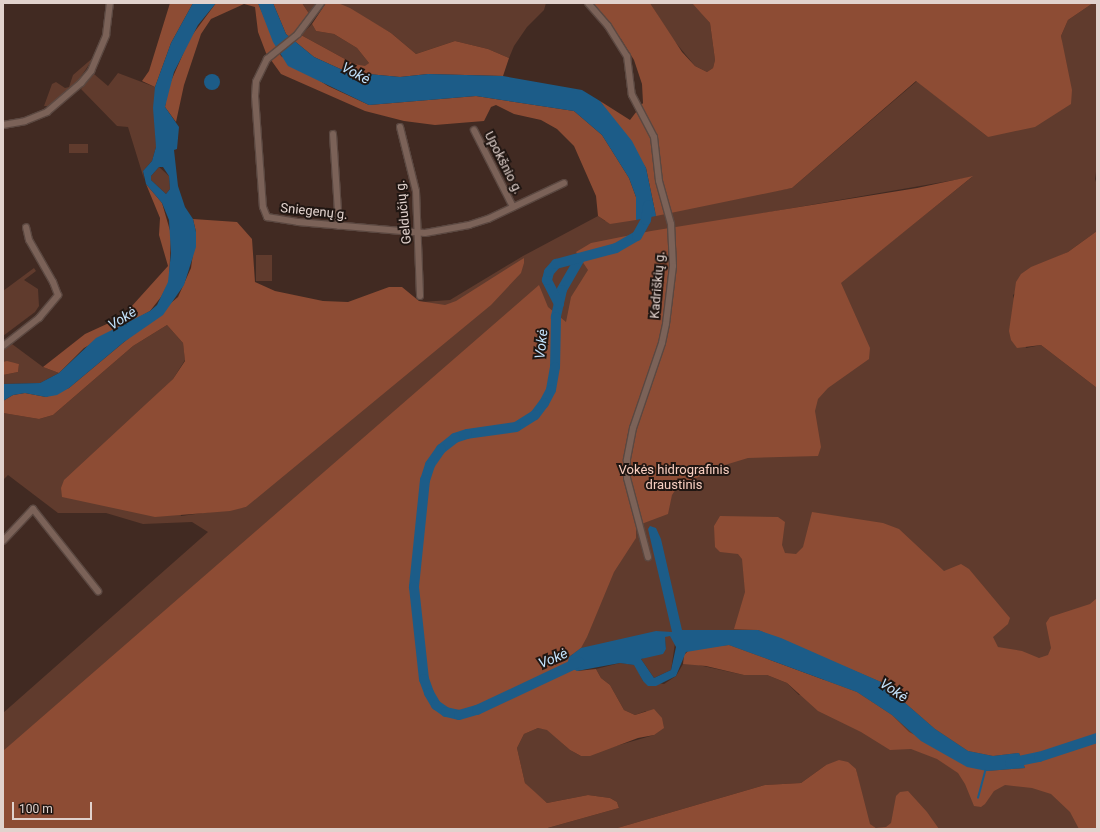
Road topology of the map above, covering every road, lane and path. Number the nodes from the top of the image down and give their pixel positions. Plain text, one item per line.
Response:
1 (110, 3) edge
2 (321, 3) edge
3 (588, 3) edge
4 (3, 125) edge
5 (400, 127) dead end
6 (474, 130) dead end
7 (333, 134) dead end
8 (564, 183) dead end
9 (513, 207) junction
10 (339, 226) junction
11 (26, 227) dead end
12 (419, 234) junction
13 (420, 296) dead end
14 (3, 346) edge
15 (3, 541) edge
16 (648, 557) dead end
17 (98, 591) dead end

1 - 4 street
2 - 10 street, Sniegenų g.
3 - 16 street, Kadriškių g.
5 - 12 street, Geldučių g.
6 - 9 street, Upokšnio g.
7 - 10 street
8 - 9 street, Sniegenų g.
9 - 12 street, Sniegenų g.
10 - 12 street, Sniegenų g.
11 - 14 street
12 - 13 street, Geldučių g.
15 - 17 street

